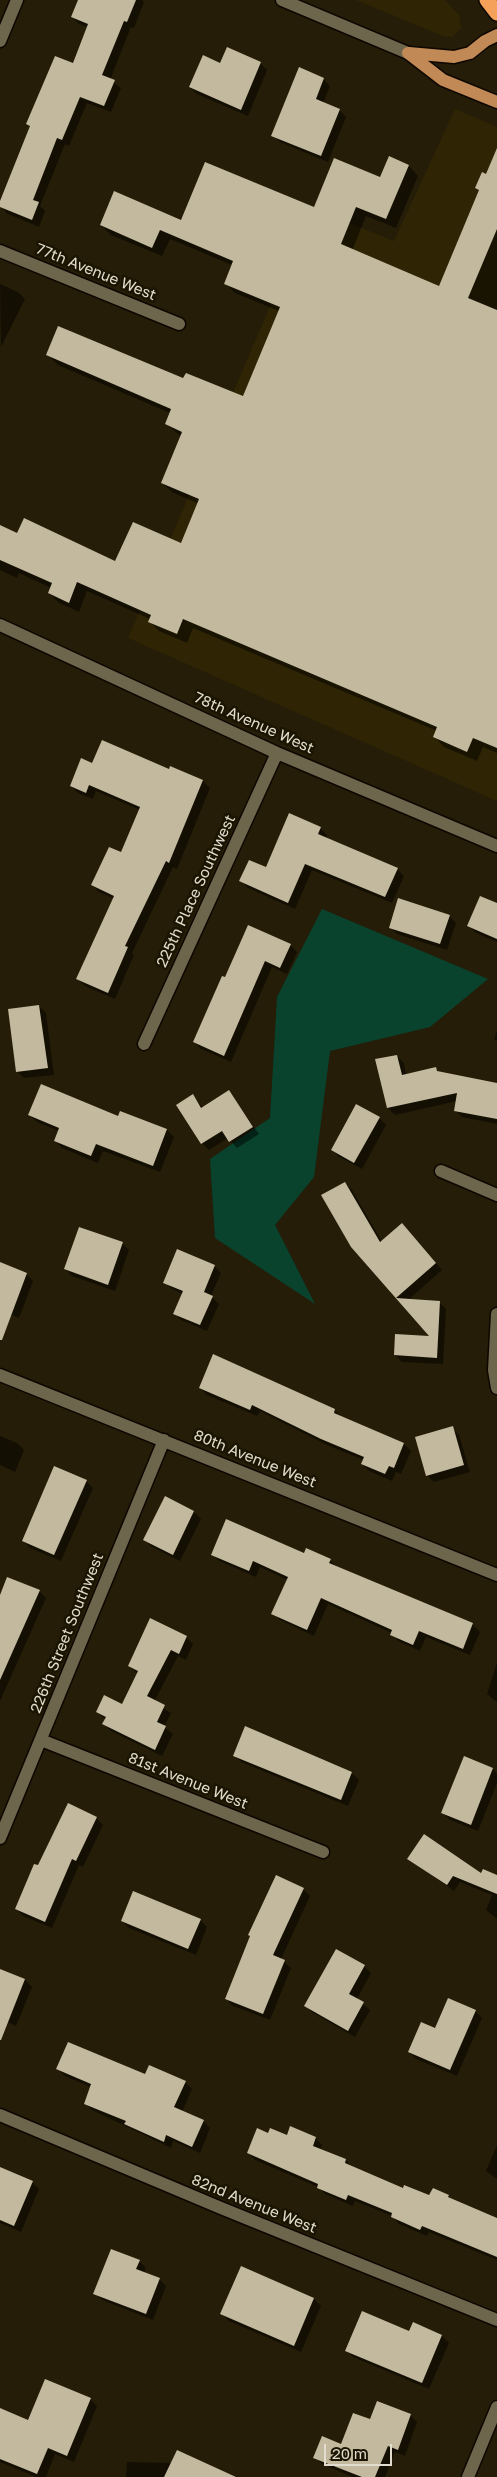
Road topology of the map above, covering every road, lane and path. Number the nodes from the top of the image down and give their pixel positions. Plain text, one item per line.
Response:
1 (17, 0) edge
2 (282, 0) edge
3 (487, 0) edge
4 (497, 13) edge
5 (497, 35) edge
6 (0, 41) edge
7 (408, 53) junction
8 (497, 102) edge
9 (0, 251) edge
10 (179, 324) dead end
11 (0, 625) edge
12 (277, 753) junction
13 (497, 846) edge
14 (144, 1044) dead end
15 (441, 1170) dead end
16 (497, 1195) edge
17 (497, 1314) edge
18 (0, 1374) edge
19 (497, 1388) edge
20 (164, 1440) junction
21 (497, 1576) edge
22 (41, 1740) junction
23 (0, 1838) edge
24 (323, 1852) dead end
25 (0, 2114) edge
26 (497, 2320) edge
27 (497, 2408) edge
28 (468, 2477) edge

1 - 6 street
2 - 7 street
3 - 4 highway
5 - 7 main road
7 - 8 main road
9 - 10 street, 77th Avenue West
11 - 12 street, 78th Avenue West
12 - 13 street, 78th Avenue West
12 - 14 street, 225th Place Southwest
15 - 16 street
17 - 19 street
18 - 20 street, 80th Avenue West
20 - 21 street, 80th Avenue West
20 - 22 street, 226th Street Southwest
22 - 23 street, 226th Street Southwest
22 - 24 street, 81st Avenue West
25 - 26 street, 82nd Avenue West
27 - 28 street

